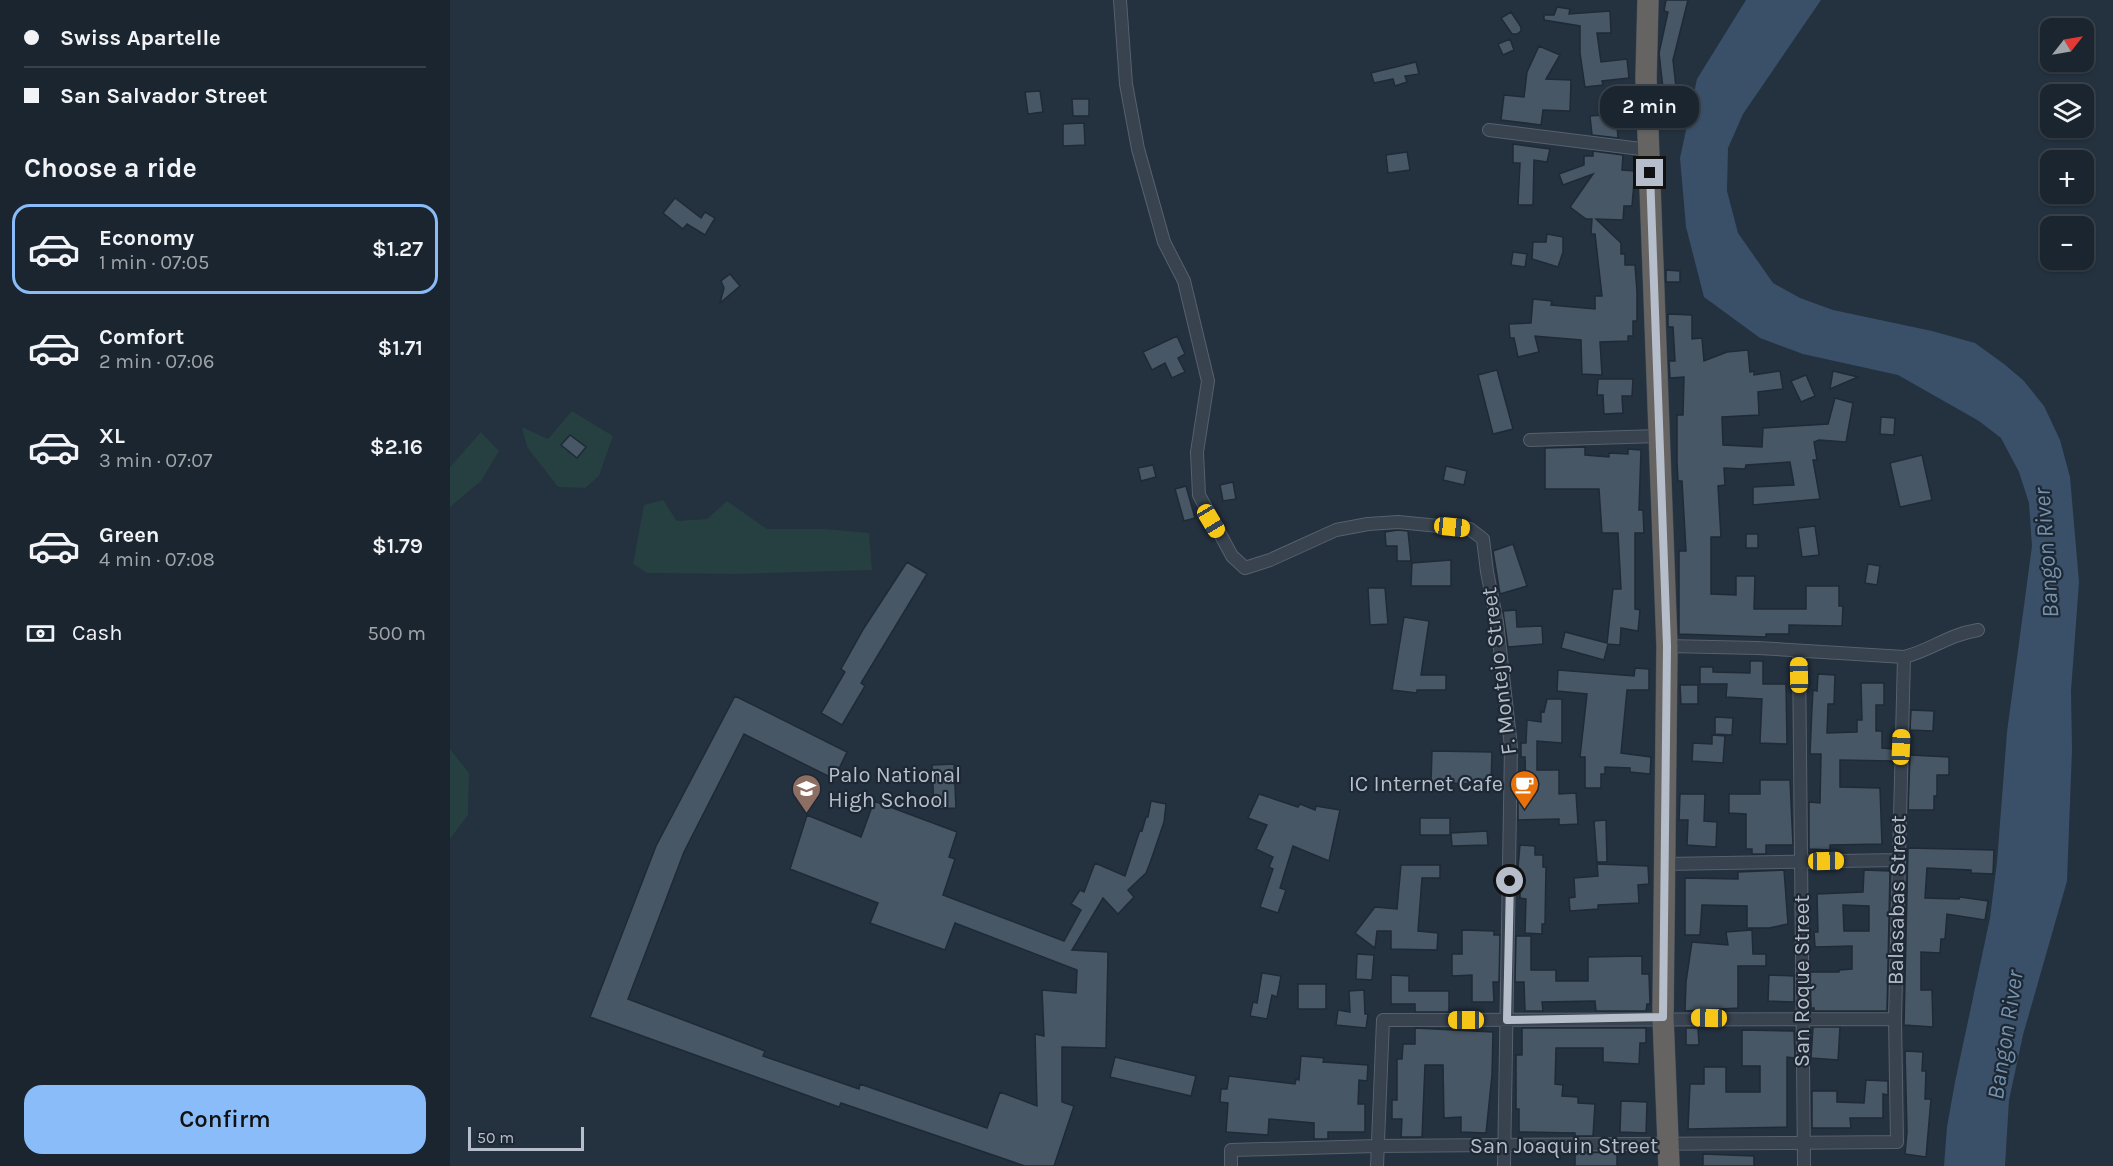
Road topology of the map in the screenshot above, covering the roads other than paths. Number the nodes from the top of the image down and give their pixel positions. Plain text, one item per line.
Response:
1 (1120, 0) edge
2 (1648, 0) edge
3 (1489, 130) dead end
4 (1649, 150) junction
5 (1659, 436) junction
6 (1530, 440) dead end
7 (1978, 630) dead end
8 (1667, 646) junction
9 (1799, 651) junction
10 (1904, 657) junction
11 (1898, 860) junction
12 (1802, 862) junction
13 (1666, 864) junction
14 (1663, 1017) junction
15 (1895, 1018) junction
16 (1507, 1020) junction
17 (1801, 1021) junction
18 (1803, 1141) junction
19 (1897, 1142) joint
20 (1377, 1146) junction
21 (1504, 1147) junction
22 (1669, 1156) edge
23 (1231, 1166) edge
24 (1377, 1166) edge
25 (1504, 1166) edge
26 (1804, 1166) edge

1 - 16 street, F. Montejo Street
2 - 4 highway
3 - 4 street
4 - 5 highway
5 - 6 street
5 - 8 highway
7 - 10 street
8 - 9 street
8 - 13 highway
9 - 10 street
9 - 12 street, San Roque Street
10 - 11 street, Balasabas Street
11 - 12 street
11 - 15 street, Balasabas Street
12 - 13 street
12 - 17 street, San Roque Street
13 - 14 highway
14 - 16 street
14 - 17 street
14 - 22 highway
15 - 17 street
15 - 19 street, Balasabas Street
16 - 20 street
16 - 21 street, F. Montejo Street
17 - 18 street, San Roque Street
18 - 19 street, San Joaquin Street
18 - 22 street, San Joaquin Street
18 - 26 street, San Roque Street
20 - 21 street, San Joaquin Street
20 - 23 street, San Joaquin Street
20 - 24 street
21 - 22 street, San Joaquin Street
21 - 25 street, F. Montejo Street

